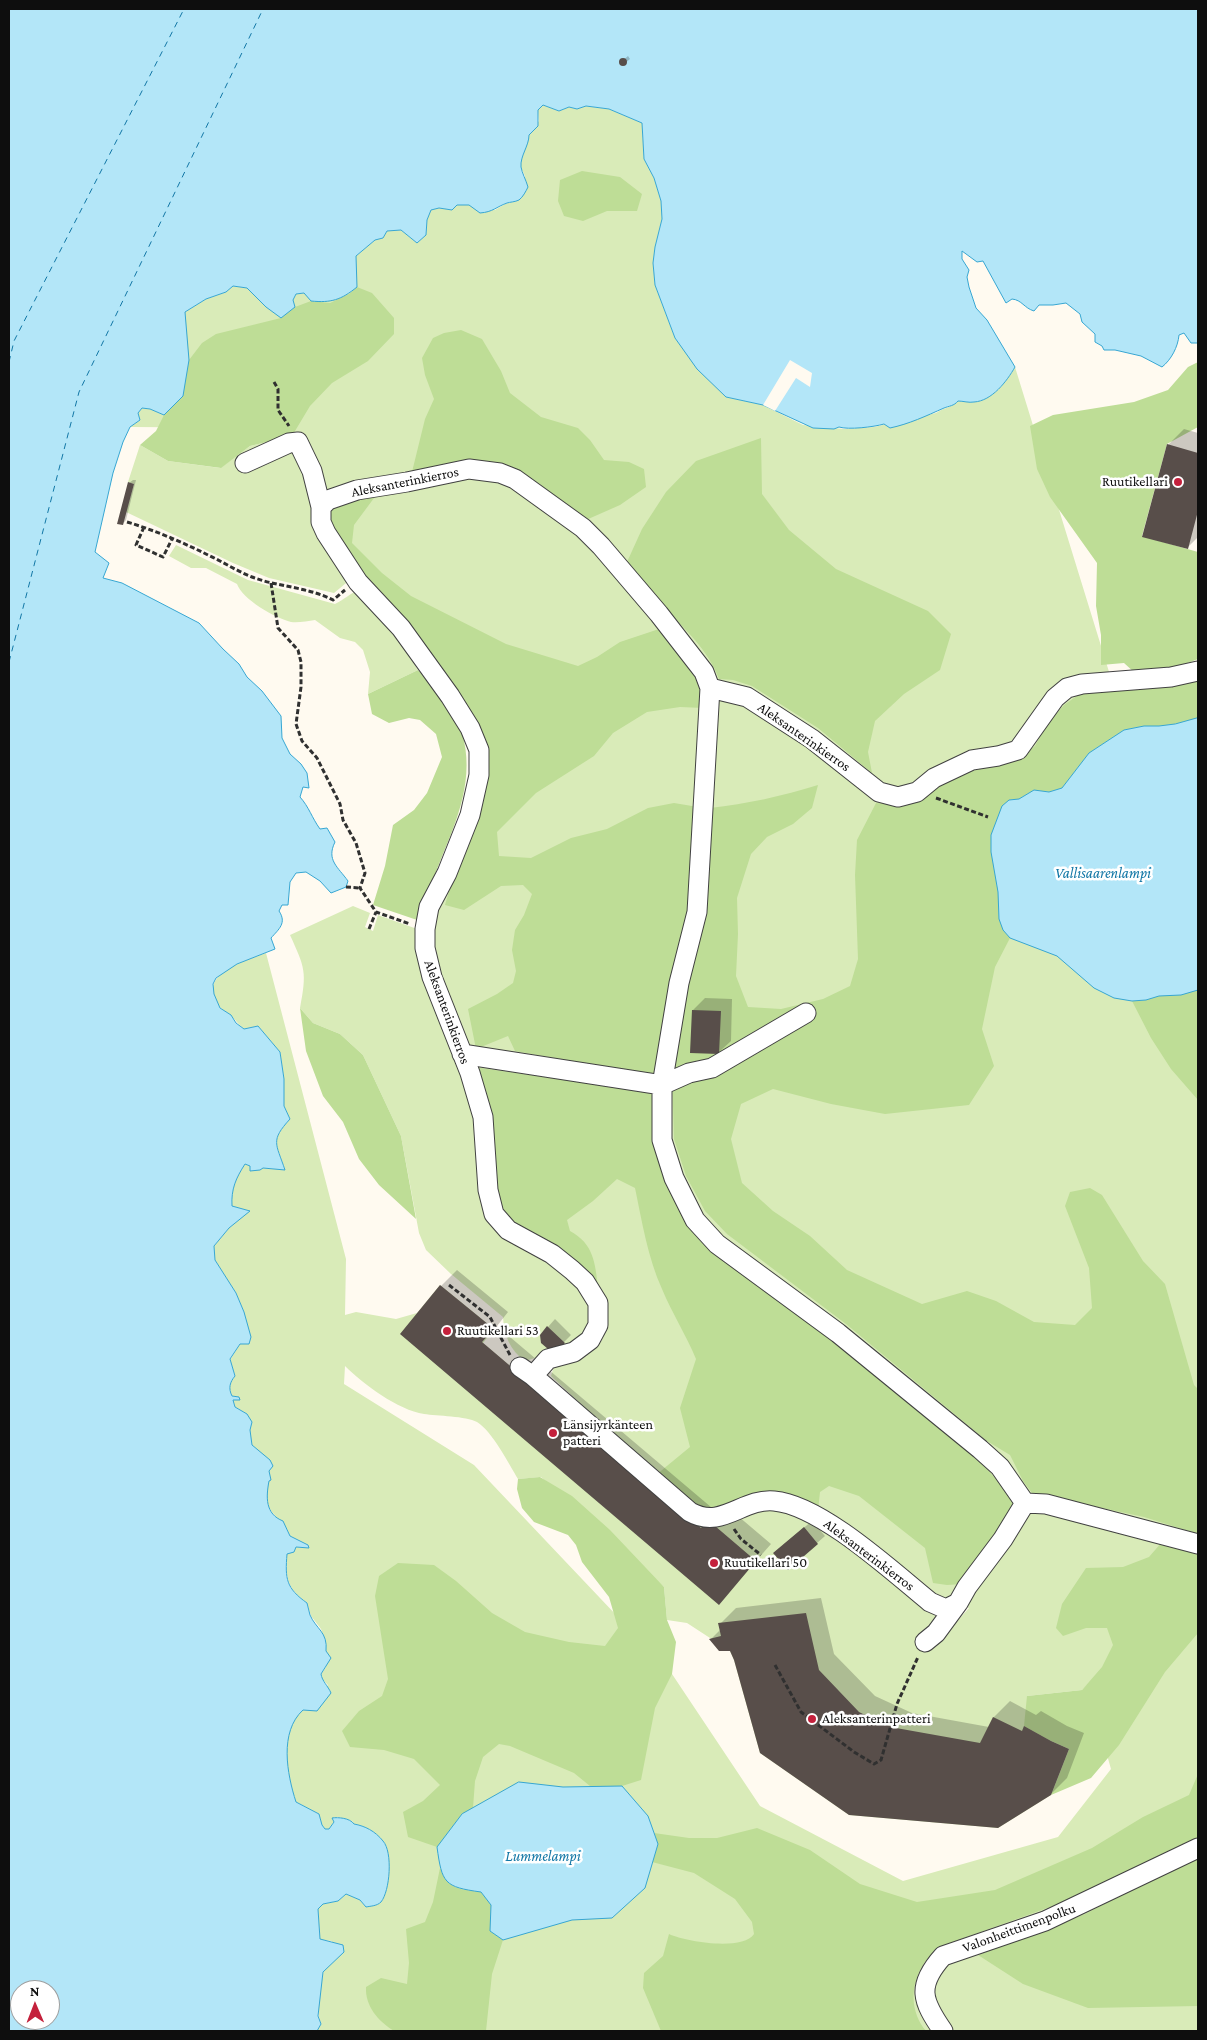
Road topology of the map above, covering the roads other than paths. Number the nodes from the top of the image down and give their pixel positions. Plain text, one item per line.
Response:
1 (245, 463) dead end
2 (321, 506) junction
3 (1198, 671) edge
4 (710, 688) junction
5 (806, 1013) dead end
6 (462, 1054) junction
7 (662, 1085) junction
8 (1025, 1503) junction
9 (1198, 1544) edge
10 (958, 1603) junction
11 (925, 1642) road end
12 (1198, 1848) edge
13 (943, 2031) edge

1 - 2 lane
2 - 4 lane, Aleksanterinkierros
2 - 6 lane, Aleksanterinkierros
3 - 4 lane, Aleksanterinkierros
4 - 7 lane
5 - 7 lane
6 - 7 lane
6 - 10 lane, Aleksanterinkierros
7 - 8 lane
8 - 9 lane
8 - 10 lane
10 - 11 lane
12 - 13 lane, Valonheittimenpolku

